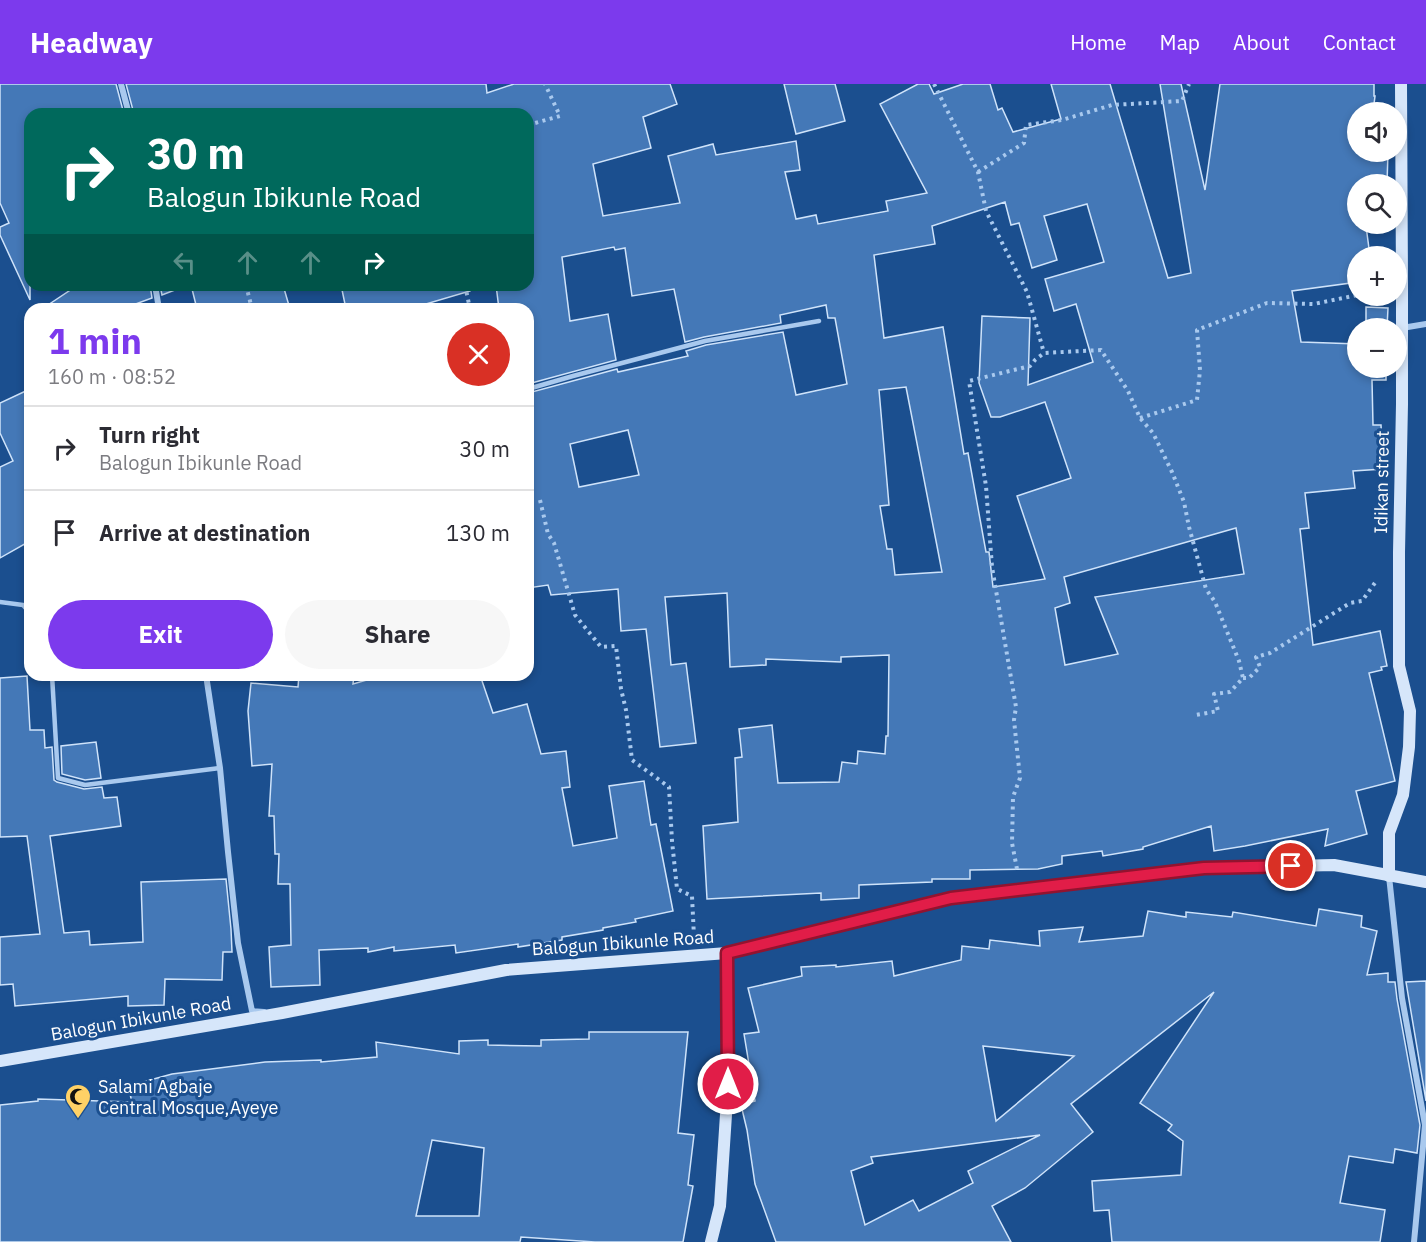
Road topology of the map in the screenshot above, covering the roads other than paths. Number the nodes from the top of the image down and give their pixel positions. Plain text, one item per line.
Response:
1 (121, 84) edge
2 (1401, 84) edge
3 (127, 108) edge
4 (1402, 318) edge
5 (819, 321) dead end
6 (1426, 324) edge
7 (1407, 327) edge
8 (1402, 378) edge
9 (534, 387) edge
10 (0, 602) edge
11 (24, 606) edge
12 (52, 681) edge
13 (207, 681) edge
14 (220, 768) junction
15 (1389, 876) junction
16 (1426, 882) edge
17 (727, 953) junction
18 (282, 1013) junction
19 (0, 1061) edge
20 (711, 1242) edge
21 (1414, 1242) edge

1 - 3 street
2 - 4 street, Idikan street
5 - 9 lane
6 - 7 street
8 - 15 street, Idikan street
10 - 11 lane
12 - 14 lane
13 - 14 street
14 - 18 street
15 - 16 street, Balogun Ibikunle Road
15 - 17 street, Balogun Ibikunle Road
15 - 21 street
17 - 18 street, Balogun Ibikunle Road
17 - 20 street
18 - 19 street, Balogun Ibikunle Road

